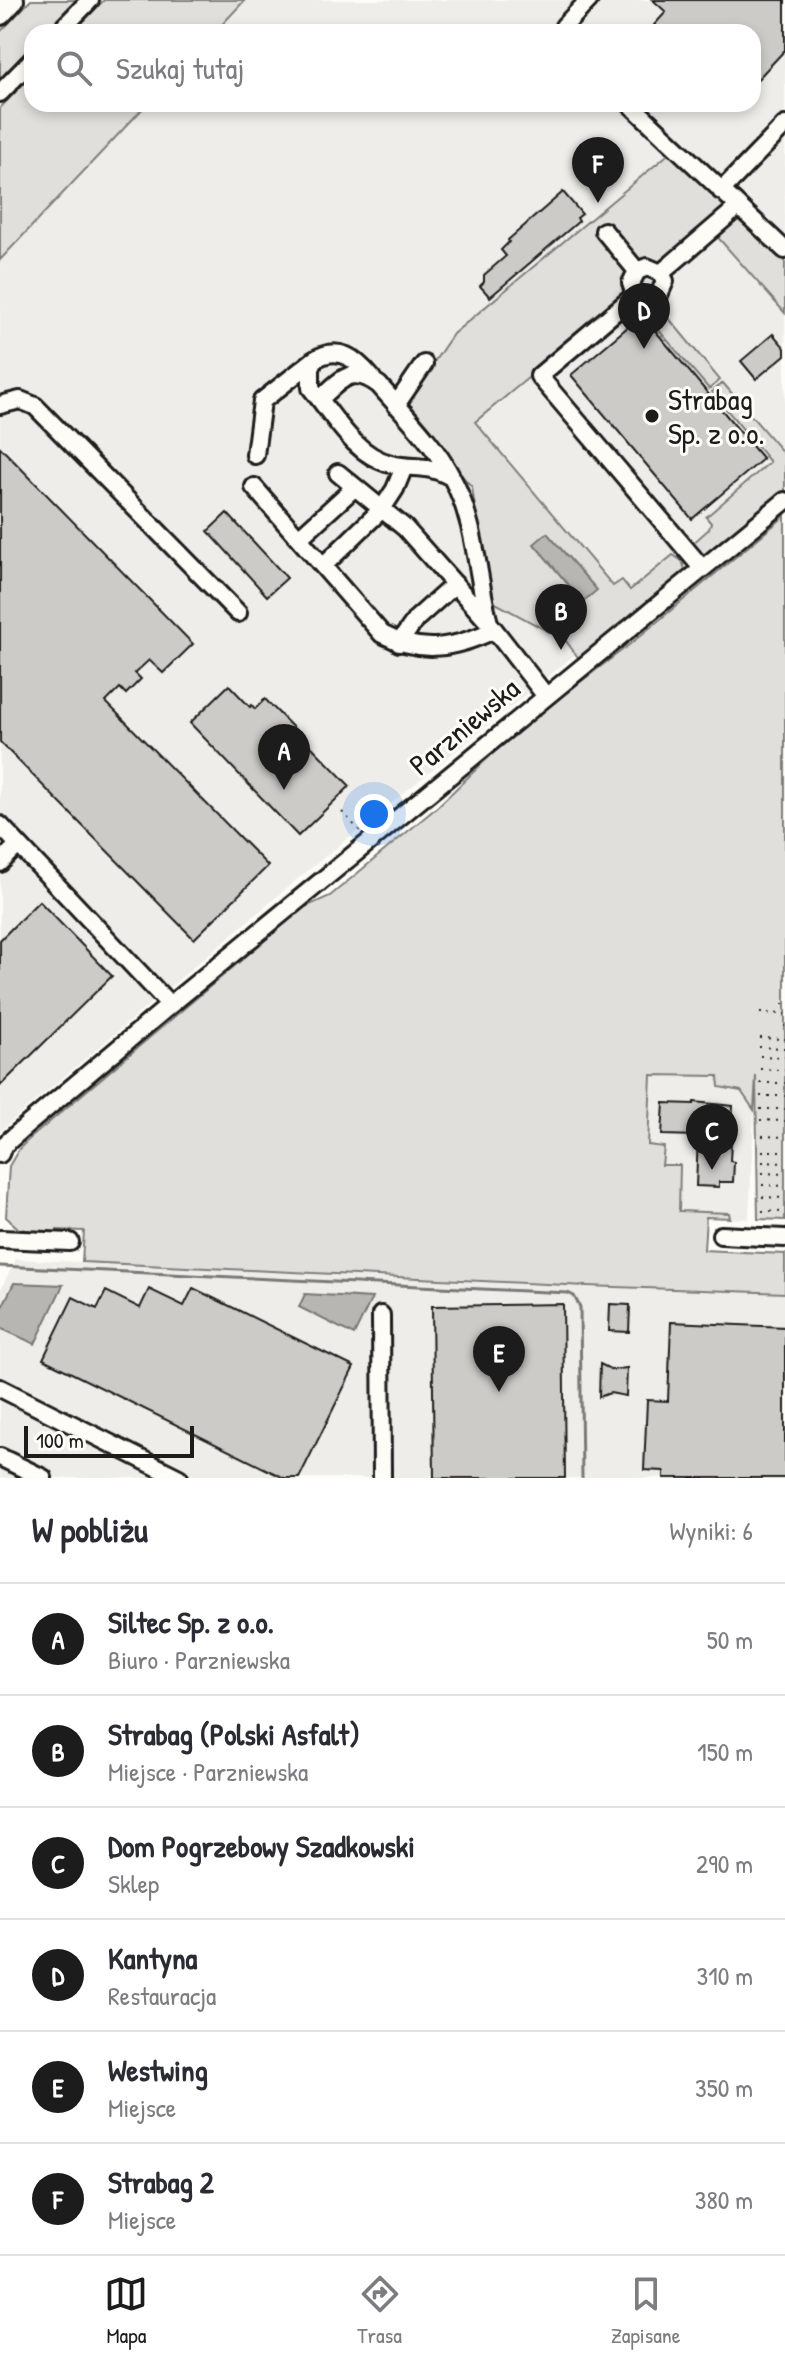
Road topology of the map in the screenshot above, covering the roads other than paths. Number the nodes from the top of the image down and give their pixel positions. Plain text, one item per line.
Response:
1 (12, 0) edge
2 (90, 0) edge
3 (589, 0) edge
4 (0, 13) edge
5 (67, 24) edge
6 (566, 24) edge
7 (24, 68) edge
8 (0, 93) edge
9 (638, 112) edge
10 (785, 125) edge
11 (721, 191) junction
12 (738, 207) junction
13 (604, 231) dead end
14 (785, 250) edge
15 (637, 271) junction
16 (661, 273) junction
17 (635, 295) junction
18 (314, 360) junction
19 (424, 364) dead end
20 (379, 385) junction
21 (320, 399) junction
22 (0, 405) edge
23 (396, 405) junction
24 (255, 455) dead end
25 (404, 467) junction
26 (338, 473) dead end
27 (452, 478) junction
28 (254, 487) dead end
29 (355, 487) junction
30 (785, 501) edge
31 (382, 509) junction
32 (299, 538) junction
33 (675, 547) dead end
34 (323, 566) junction
35 (699, 571) junction
36 (455, 584) junction
37 (238, 613) dead end
38 (492, 627) junction
39 (399, 643) junction
40 (545, 695) junction
41 (0, 825) edge
42 (18, 845) junction
43 (0, 863) edge
44 (170, 1005) junction
45 (0, 1154) edge
46 (721, 1235) dead end
47 (785, 1238) edge
48 (0, 1239) edge
49 (70, 1242) dead end
50 (381, 1315) dead end
51 (0, 1388) edge
52 (0, 1457) edge
53 (43, 1478) edge
54 (179, 1478) edge
55 (382, 1478) edge

1 - 4 highway
2 - 5 street
3 - 6 street
7 - 8 street
9 - 11 street
10 - 11 street
11 - 12 street
12 - 14 street
12 - 16 street
13 - 15 street
15 - 16 street
15 - 17 street
16 - 17 street
17 - 35 street
18 - 20 street
18 - 21 street
18 - 24 street
19 - 23 street
20 - 21 street
20 - 23 street
21 - 25 street
22 - 37 street
23 - 27 street
25 - 27 street
25 - 31 street
26 - 29 street
27 - 38 street
28 - 32 street
29 - 31 street
29 - 32 street
30 - 35 street, Parzniewska
31 - 34 street
31 - 36 street
32 - 34 street
33 - 35 street
34 - 39 street
35 - 40 street, Parzniewska
36 - 38 street
36 - 39 street
38 - 39 street
38 - 40 street
40 - 44 street, Parzniewska
41 - 42 street
42 - 43 street
42 - 44 street
44 - 45 street, Parzniewska
46 - 47 street
48 - 49 street
50 - 55 street
51 - 54 street
52 - 53 street

